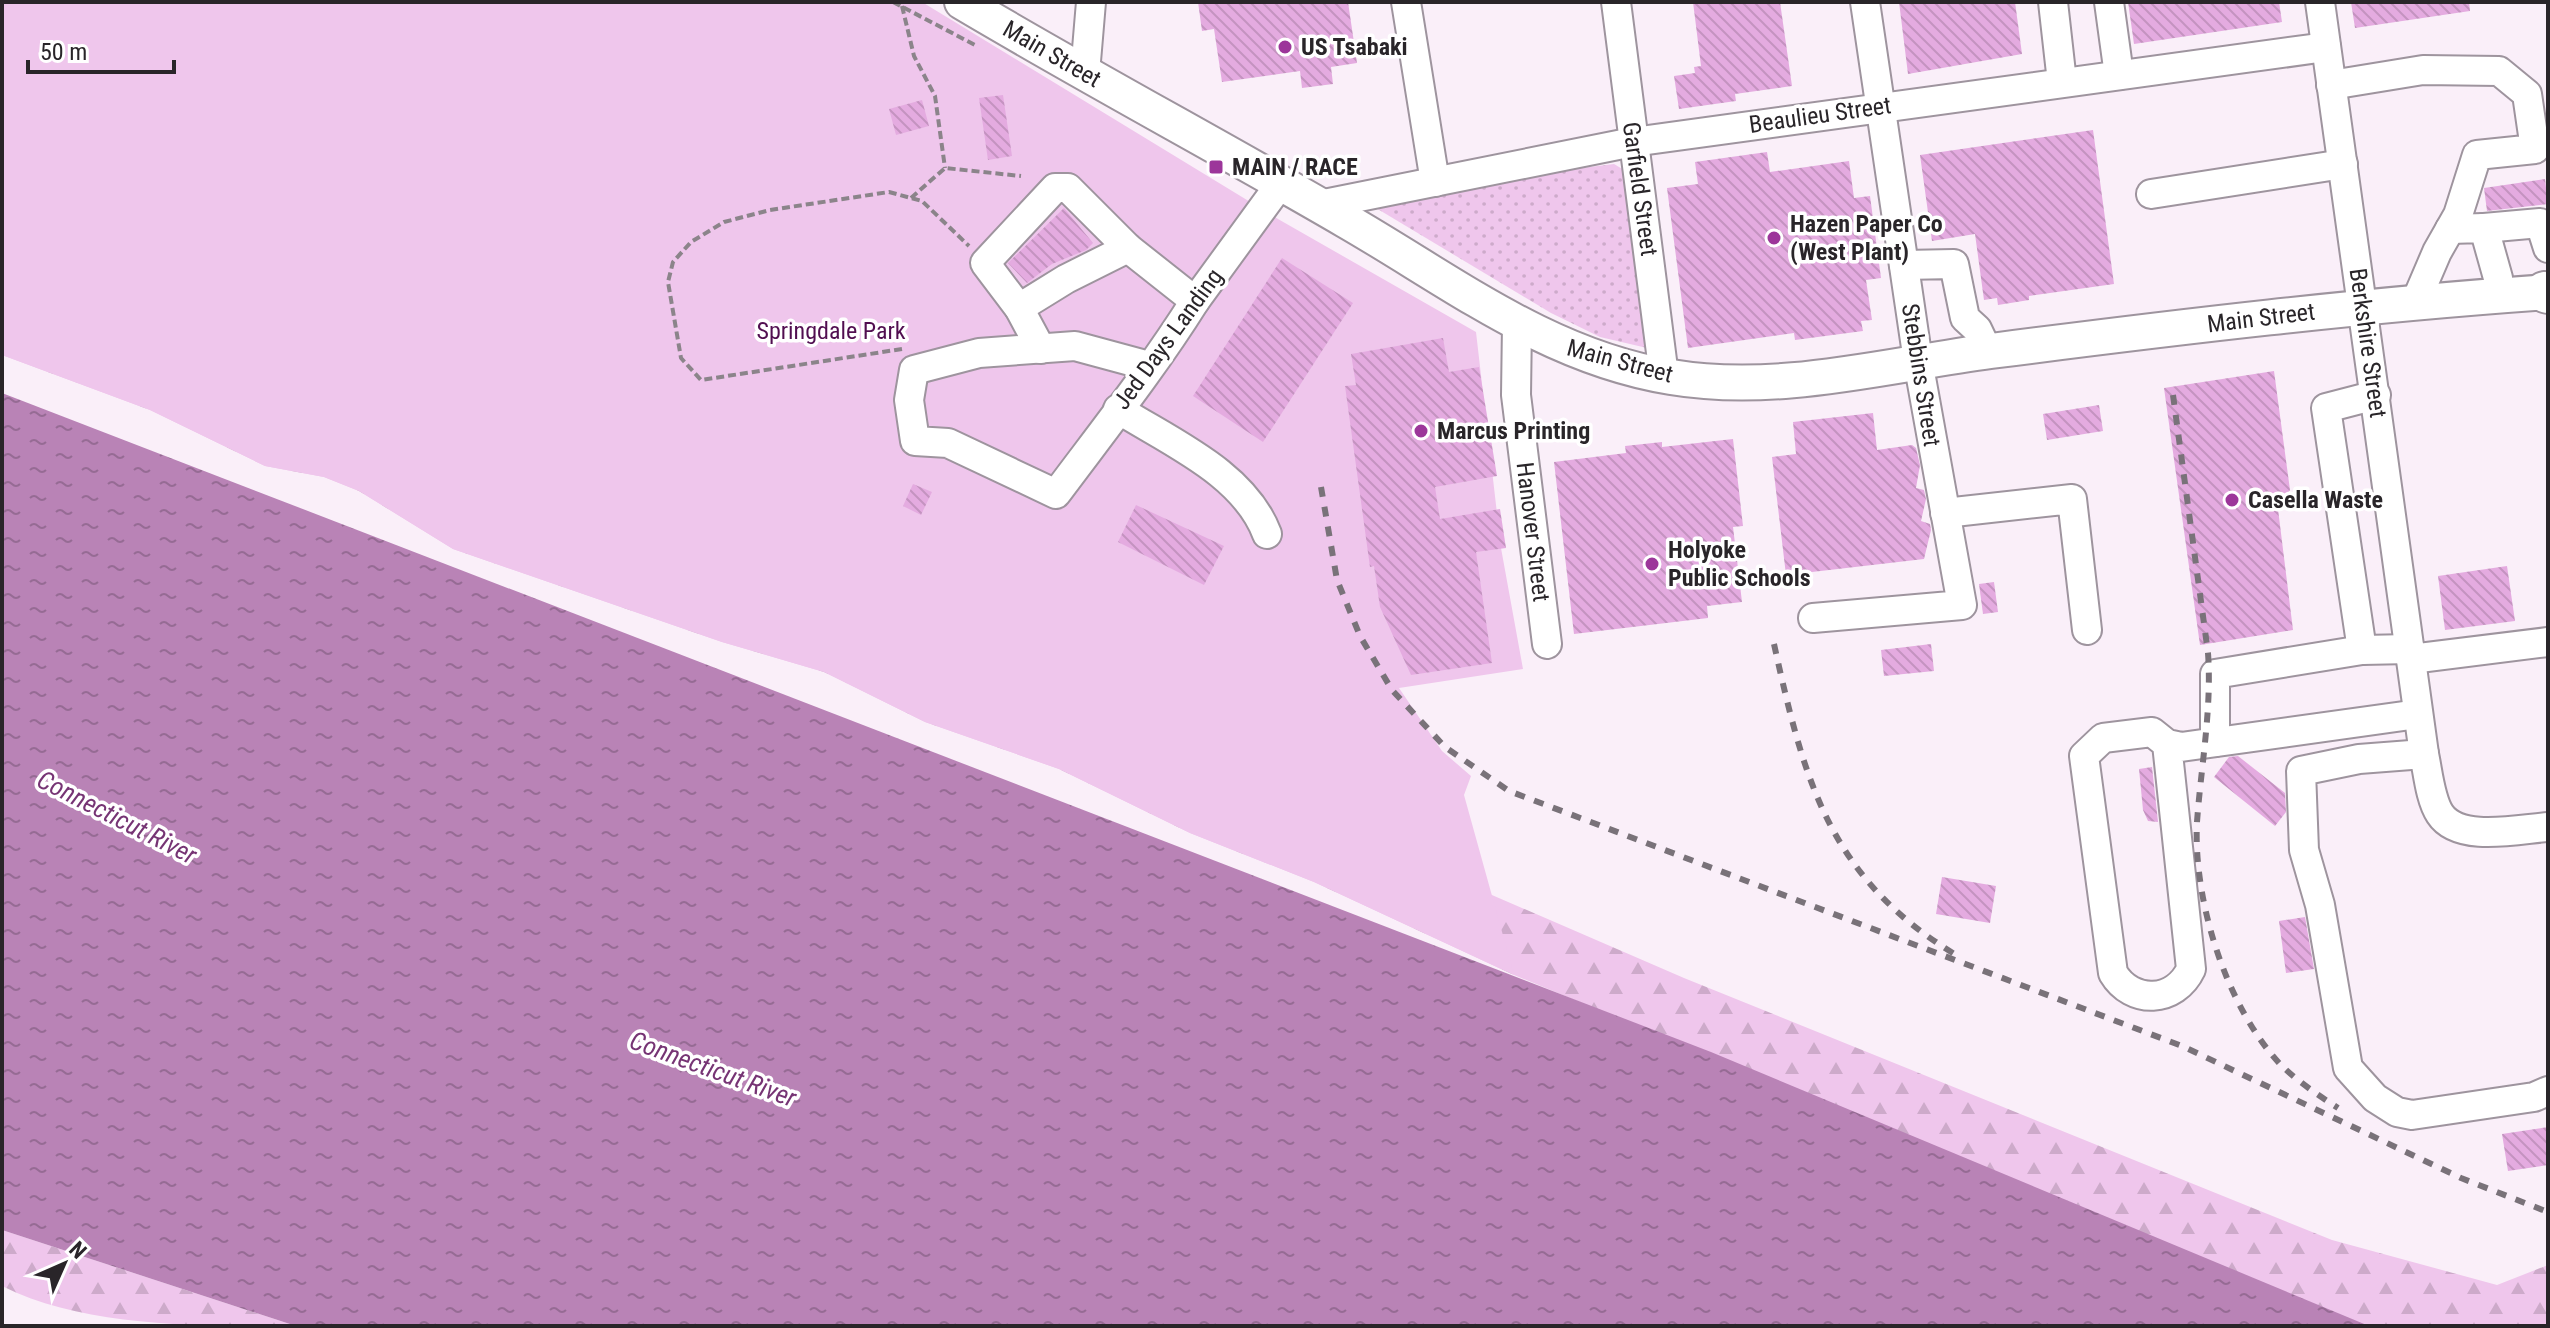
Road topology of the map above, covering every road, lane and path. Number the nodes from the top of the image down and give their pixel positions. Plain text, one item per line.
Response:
1 (893, 2) edge
2 (962, 2) edge
3 (1091, 2) edge
4 (1406, 2) edge
5 (1616, 2) edge
6 (1865, 2) edge
7 (2053, 2) edge
8 (2109, 2) edge
9 (2320, 2) edge
10 (902, 6) junction
11 (975, 45) dead end
12 (2326, 47) junction
13 (1085, 73) junction
14 (2119, 75) junction
15 (2062, 82) junction
16 (2331, 85) junction
17 (1879, 106) junction
18 (1633, 142) junction
19 (2343, 164) junction
20 (945, 168) junction
21 (1021, 176) dead end
22 (1435, 182) junction
23 (1281, 183) junction
24 (2151, 194) dead end
25 (911, 198) junction
26 (1319, 205) junction
27 (2484, 228) junction
28 (2450, 229) junction
29 (1128, 248) junction
30 (2548, 248) edge
31 (985, 263) junction
32 (1904, 265) junction
33 (2498, 278) junction
34 (2547, 286) edge
35 (2419, 294) junction
36 (1195, 301) junction
37 (2364, 305) junction
38 (1019, 308) junction
39 (1517, 324) junction
40 (905, 348) dead end
41 (1041, 349) junction
42 (1988, 352) junction
43 (1918, 361) junction
44 (1149, 366) junction
45 (1664, 376) junction
46 (2376, 395) junction
47 (1118, 409) junction
48 (1945, 513) junction
49 (1267, 534) dead end
50 (1813, 618) dead end
51 (2087, 630) dead end
52 (2548, 642) edge
53 (1547, 644) dead end
54 (2362, 650) junction
55 (2412, 664) junction
56 (2418, 714) junction
57 (2215, 742) junction
58 (2167, 744) junction
59 (2424, 754) junction
60 (2548, 827) edge
61 (2548, 1091) edge

1 - 10 path
2 - 13 main road, Main Street
3 - 13 street
4 - 22 street
5 - 18 street, Garfield Street
6 - 17 street, Stebbins Street
7 - 15 street
8 - 14 street
9 - 12 street, Berkshire Street
10 - 11 path
10 - 20 path
12 - 14 street, Beaulieu Street
12 - 16 street, Berkshire Street
13 - 23 main road, Main Street
14 - 15 street, Beaulieu Street
15 - 17 street, Beaulieu Street
16 - 19 street, Berkshire Street
16 - 28 street
17 - 18 street, Beaulieu Street
17 - 32 street, Stebbins Street
18 - 22 street, Beaulieu Street
18 - 45 street, Garfield Street
19 - 24 street
19 - 37 street, Berkshire Street
20 - 21 path
20 - 25 path
22 - 26 street, Beaulieu Street
23 - 26 main road, Main Street
23 - 36 street, Jed Days Landing
25 - 31 path
25 - 40 path
26 - 39 main road, Main Street
27 - 28 street
27 - 30 street
27 - 33 street
28 - 35 street
29 - 31 street
29 - 36 street
29 - 38 street
31 - 38 street
32 - 42 street
32 - 43 street, Stebbins Street
33 - 34 main road, Main Street
33 - 35 main road, Main Street
34 - 37 main road, Main Street
35 - 37 main road, Main Street
36 - 44 street, Jed Days Landing
37 - 42 main road, Main Street
37 - 46 street, Berkshire Street
38 - 41 street
39 - 45 main road, Main Street
39 - 53 street, Hanover Street
41 - 44 street
41 - 47 street, Jed Days Landing
42 - 43 main road, Main Street
43 - 45 main road, Main Street
43 - 48 street, Stebbins Street
44 - 47 street, Jed Days Landing
46 - 54 street
46 - 55 street, Berkshire Street
47 - 49 street
48 - 50 street, Stebbins Street
48 - 51 street
52 - 55 street
54 - 55 street
54 - 57 street
55 - 56 street, Berkshire Street
56 - 57 street
56 - 59 street, Berkshire Street
57 - 58 street
58 - 58 street
59 - 60 street, Berkshire Street
59 - 61 street

